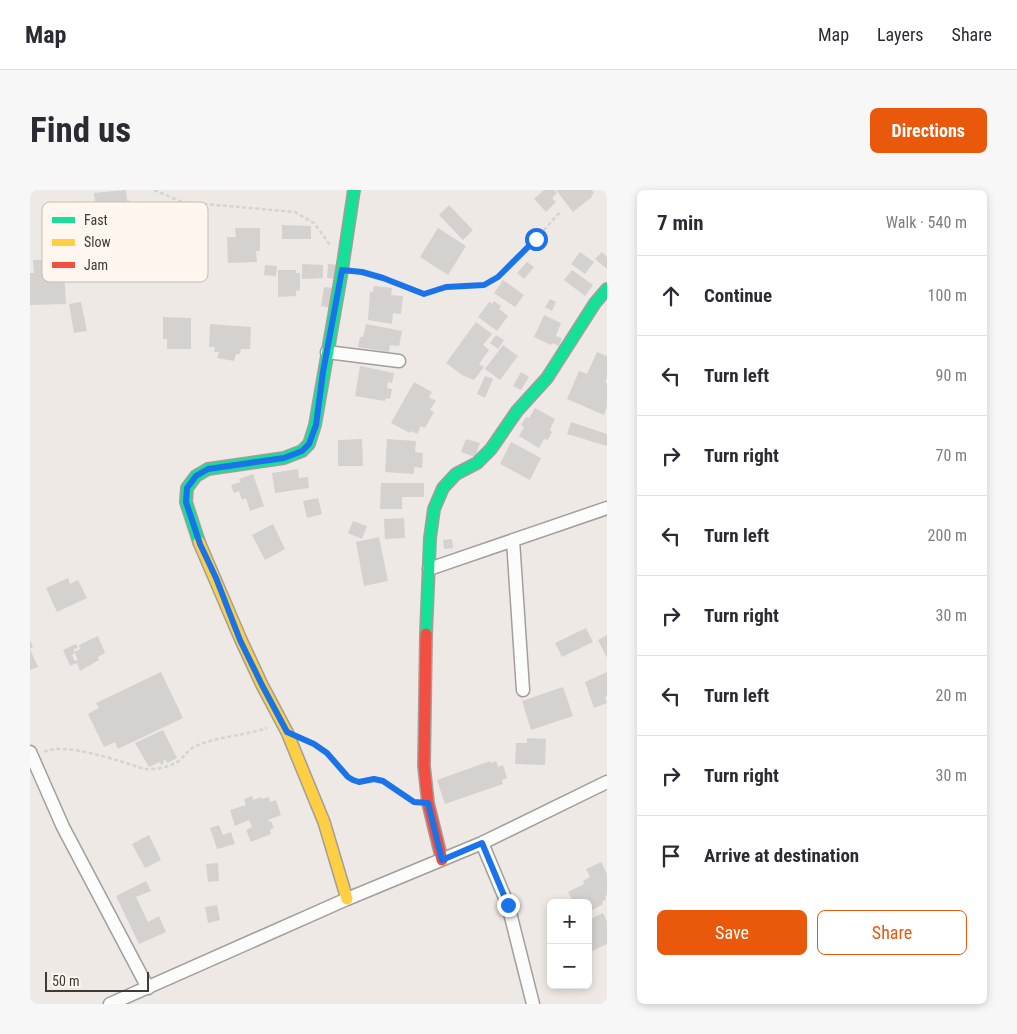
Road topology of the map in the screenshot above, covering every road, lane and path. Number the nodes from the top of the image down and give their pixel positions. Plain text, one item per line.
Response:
1 (154, 190) edge
2 (354, 190) edge
3 (182, 202) edge
4 (208, 204) edge
5 (560, 212) dead end
6 (343, 265) junction
7 (607, 289) edge
8 (327, 352) junction
9 (399, 361) dead end
10 (607, 508) edge
11 (513, 540) junction
12 (429, 569) junction
13 (523, 690) dead end
14 (285, 727) junction
15 (32, 756) edge
16 (607, 782) edge
17 (428, 803) junction
18 (482, 843) junction
19 (442, 860) junction
20 (347, 898) junction
21 (148, 988) junction
22 (110, 1004) edge
23 (533, 1004) edge

1 - 3 path
2 - 6 street
4 - 6 path
5 - 6 path
6 - 8 street
7 - 12 street
8 - 9 street
8 - 14 street
10 - 11 street
11 - 12 street
11 - 13 street
12 - 17 street
14 - 15 path
14 - 17 path
14 - 20 street
15 - 21 street
16 - 18 street
17 - 19 street
18 - 19 street
18 - 23 street
19 - 20 street
20 - 21 street
21 - 22 street

